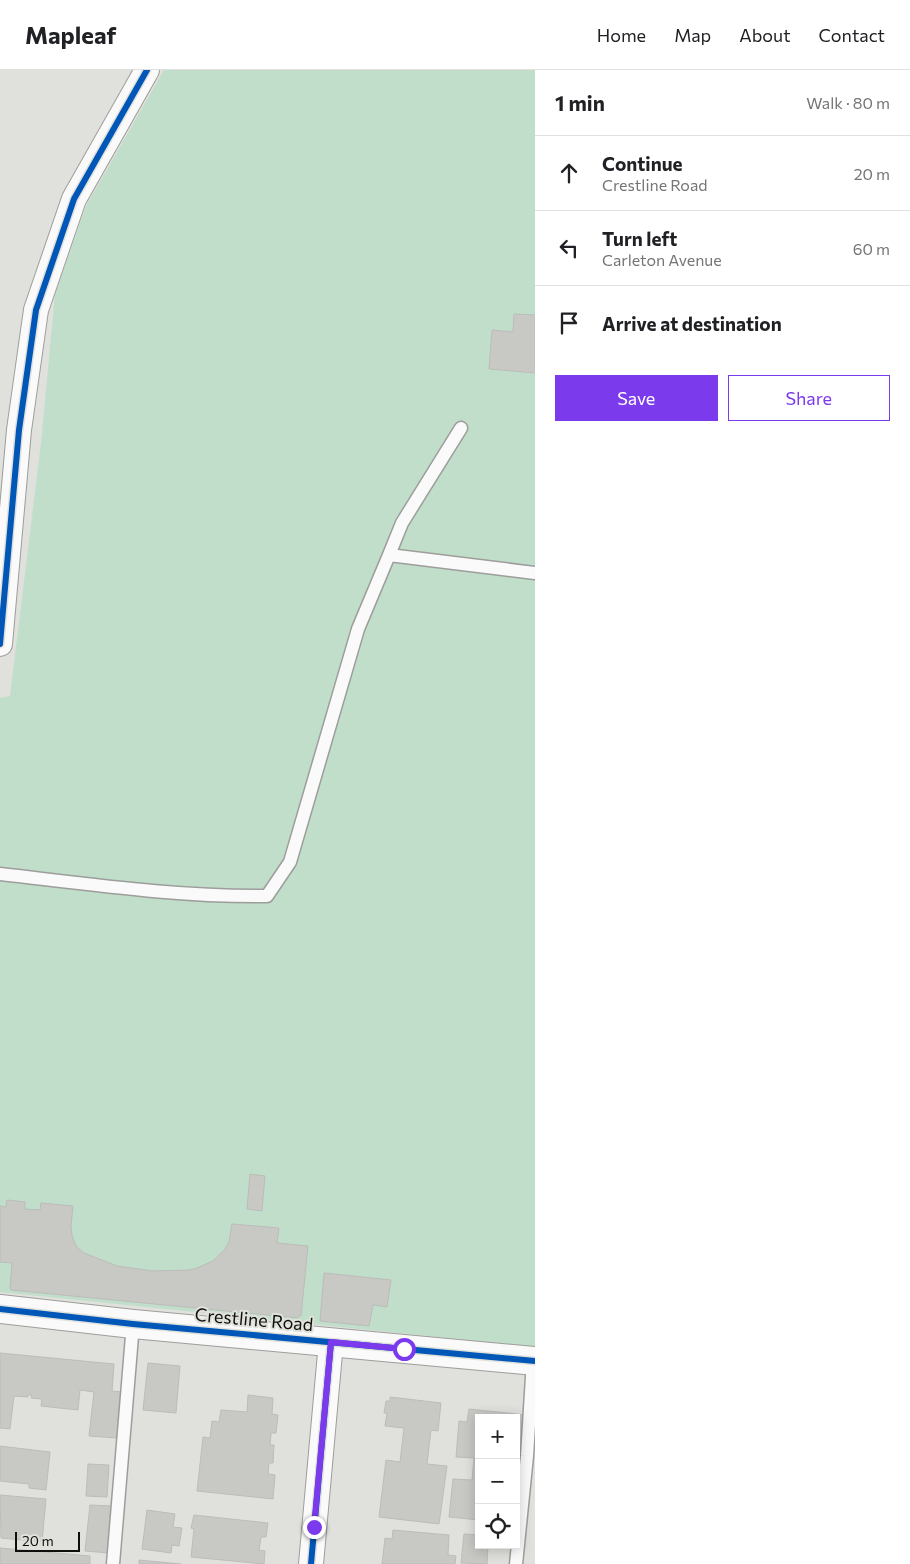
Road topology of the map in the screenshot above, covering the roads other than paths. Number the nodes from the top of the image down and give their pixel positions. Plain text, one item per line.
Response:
1 (147, 70) edge
2 (10, 426) edge
3 (462, 428) dead end
4 (388, 555) junction
5 (535, 573) edge
6 (0, 644) edge
7 (0, 874) edge
8 (0, 1309) edge
9 (133, 1324) junction
10 (331, 1342) junction
11 (534, 1361) edge
12 (112, 1564) edge
13 (311, 1564) edge
14 (516, 1564) edge

1 - 2 street
2 - 6 street
3 - 4 lane
4 - 5 lane
4 - 7 lane
8 - 9 street, Crestline Road
9 - 10 street, Crestline Road
9 - 12 lane
10 - 11 street, Crestline Road
10 - 13 street
11 - 14 lane

